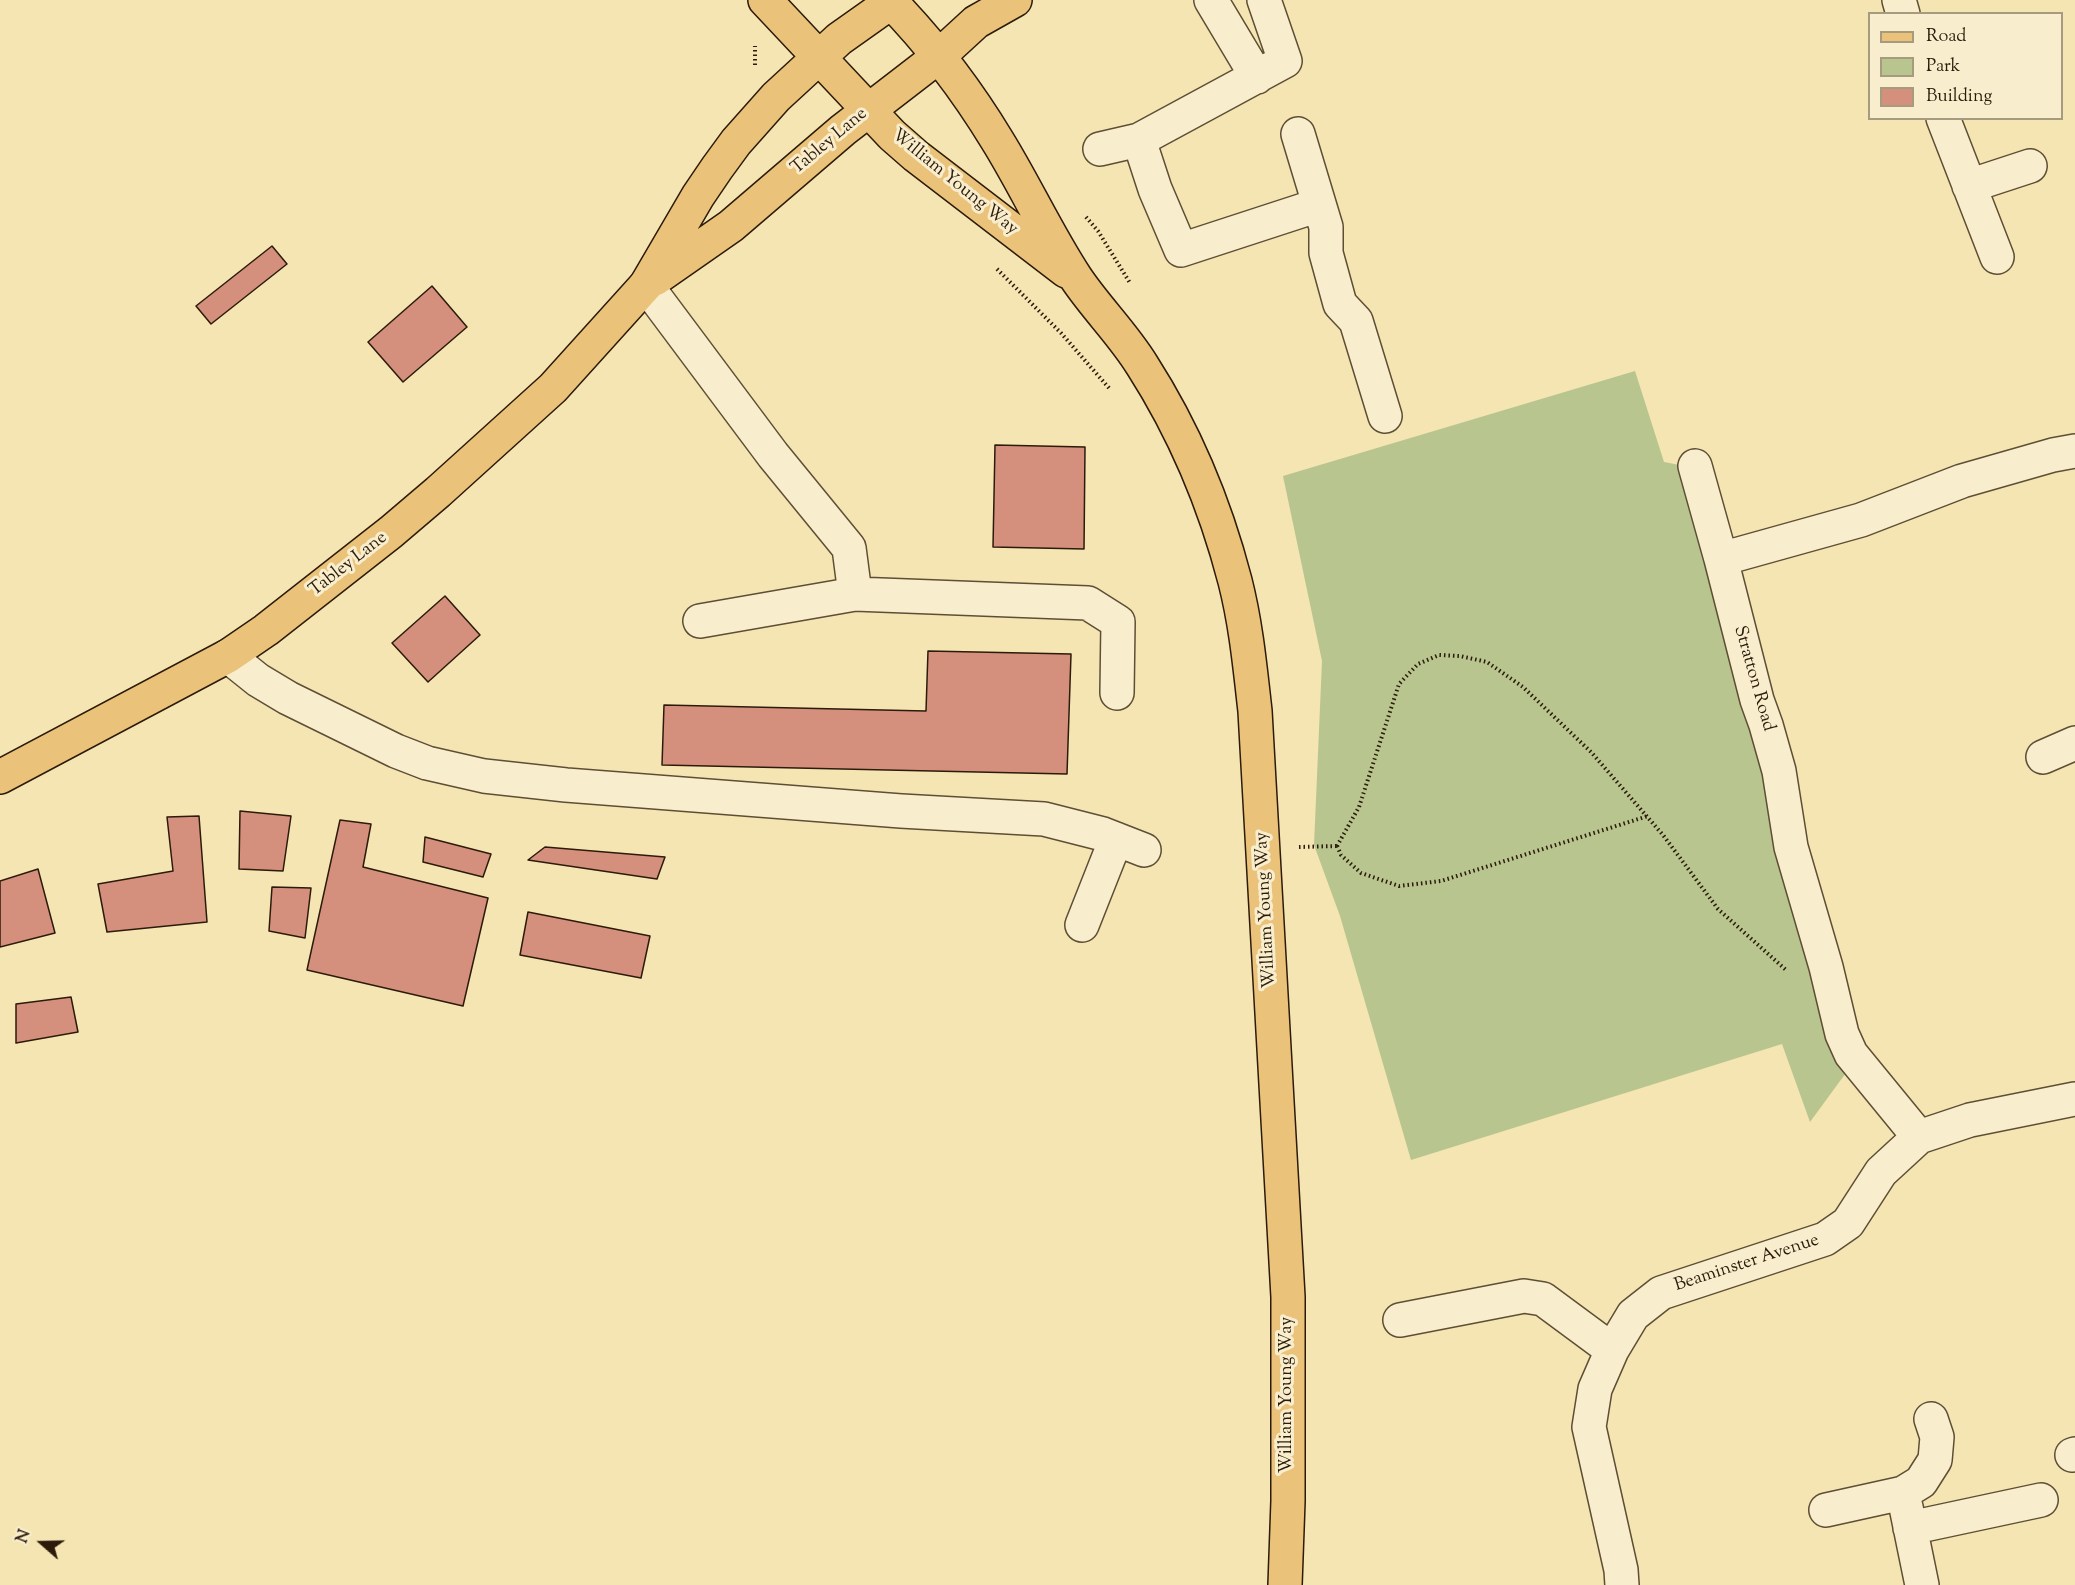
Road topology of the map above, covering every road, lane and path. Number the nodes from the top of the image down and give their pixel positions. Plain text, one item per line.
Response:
1 (765, 0) edge
2 (1015, 0) edge
3 (1210, 0) edge
4 (1264, 0) edge
5 (892, 1) edge
6 (753, 38) dead end
7 (939, 56) junction
8 (818, 58) junction
9 (754, 68) dead end
10 (1257, 77) junction
11 (869, 110) junction
12 (1943, 120) edge
13 (1298, 134) dead end
14 (1139, 140) junction
15 (1101, 149) dead end
16 (2030, 166) dead end
17 (1969, 186) junction
18 (1319, 205) junction
19 (1997, 257) dead end
20 (990, 262) dead end
21 (1076, 279) junction
22 (646, 285) junction
23 (1116, 396) dead end
24 (1385, 416) dead end
25 (2075, 451) edge
26 (1695, 466) dead end
27 (1721, 559) junction
28 (855, 594) junction
29 (700, 621) dead end
30 (228, 656) junction
31 (1117, 693) dead end
32 (2075, 743) edge
33 (2043, 757) dead end
34 (0, 777) edge
35 (1648, 816) junction
36 (1337, 846) junction
37 (1296, 847) dead end
38 (1082, 925) dead end
39 (1826, 967) junction
40 (2075, 1099) edge
41 (1919, 1137) junction
42 (1401, 1320) dead end
43 (1612, 1350) junction
44 (1931, 1419) dead end
45 (1903, 1493) junction
46 (2041, 1500) dead end
47 (1826, 1510) dead end
48 (1910, 1528) junction
49 (1285, 1585) edge
50 (1622, 1585) edge
51 (1922, 1585) edge

1 - 8 main road, William Young Way
2 - 7 main road, Tabley Lane
3 - 10 street
4 - 10 street
5 - 7 main road, William Young Way
5 - 8 main road, Tabley Lane
6 - 9 path
7 - 11 main road, Tabley Lane
7 - 21 main road, William Young Way
8 - 11 main road, William Young Way
8 - 22 main road, Tabley Lane
10 - 14 street
11 - 21 main road, William Young Way
11 - 22 main road, Tabley Lane
12 - 17 street
13 - 18 street
14 - 15 street
14 - 18 street
16 - 17 street
17 - 19 street
18 - 24 street
20 - 23 path
21 - 49 main road, William Young Way
22 - 28 street
22 - 30 main road, Tabley Lane
25 - 27 street
26 - 27 street, Stratton Road
27 - 39 street, Stratton Road
28 - 29 street
28 - 31 street
30 - 34 main road, Tabley Lane
30 - 38 street
32 - 33 street
35 - 36 path
35 - 36 path
35 - 39 path
36 - 37 path
39 - 41 street, Stratton Road
40 - 41 street, Beaminster Avenue
41 - 43 street, Beaminster Avenue
42 - 43 street
43 - 50 street, Beaminster Avenue
44 - 45 street
45 - 47 street
45 - 48 street
46 - 48 street
48 - 51 street

